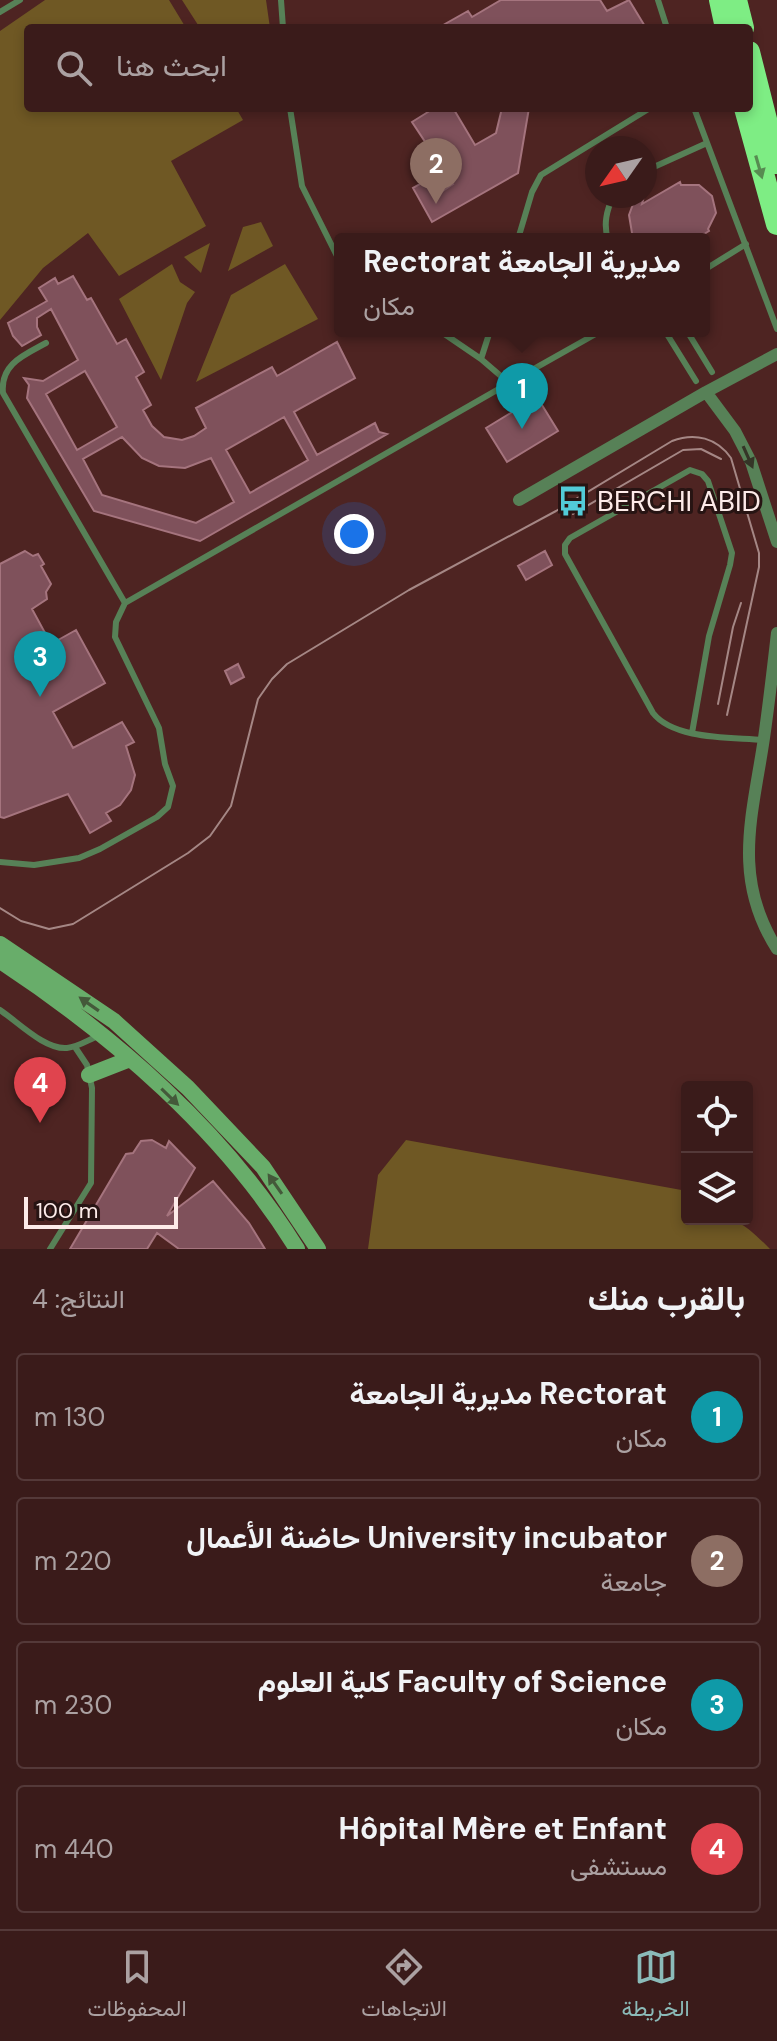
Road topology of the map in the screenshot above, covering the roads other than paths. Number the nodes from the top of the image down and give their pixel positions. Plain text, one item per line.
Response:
1 (20, 0) edge
2 (281, 0) edge
3 (658, 0) edge
4 (720, 0) edge
5 (736, 0) edge
6 (0, 12) edge
7 (283, 24) edge
8 (666, 24) edge
9 (725, 24) edge
10 (742, 24) edge
11 (753, 68) edge
12 (291, 112) edge
13 (643, 112) edge
14 (695, 112) edge
15 (746, 112) edge
16 (707, 143) junction
17 (777, 163) edge
18 (657, 166) edge
19 (609, 208) edge
20 (777, 224) edge
21 (520, 233) edge
22 (606, 233) edge
23 (746, 244) junction
24 (334, 250) edge
25 (710, 266) edge
26 (777, 329) edge
27 (449, 337) edge
28 (488, 337) edge
29 (590, 337) edge
30 (669, 337) edge
31 (691, 337) edge
32 (46, 343) dead end
33 (777, 354) edge
34 (481, 359) junction
35 (712, 372) dead end
36 (696, 381) dead end
37 (509, 383) junction
38 (706, 392) junction
39 (519, 500) dead end
40 (777, 542) edge
41 (125, 603) junction
42 (777, 633) edge
43 (692, 733) junction
44 (763, 740) junction
45 (0, 862) edge
46 (0, 944) edge
47 (777, 949) edge
48 (0, 961) edge
49 (0, 1010) edge
50 (114, 1021) junction
51 (102, 1034) junction
52 (75, 1047) junction
53 (130, 1059) junction
54 (89, 1075) junction
55 (50, 1249) edge
56 (297, 1249) edge
57 (318, 1249) edge

1 - 6 lane
2 - 7 lane
3 - 8 lane
4 - 9 highway
5 - 10 highway
11 - 17 highway
12 - 24 lane
13 - 21 lane
14 - 16 lane
15 -> 20 highway
16 - 18 lane
16 - 23 lane
19 - 22 lane
23 - 25 lane
23 - 26 lane
27 - 34 lane
28 - 34 lane
29 - 37 lane
30 - 36 lane
31 - 35 lane
32 - 41 lane
33 - 38 street
34 - 37 lane
37 - 41 lane
38 - 39 street
38 -> 40 street
41 - 45 lane
42 - 44 street
43 - 43 lane
43 - 44 lane
44 - 47 street
50 -> 46 main road
48 - 51 main road
49 - 52 lane
50 - 51 main road
57 -> 50 main road
51 - 52 lane
51 - 53 main road
52 - 54 lane
53 - 54 main road
53 -> 56 main road
54 - 55 lane

